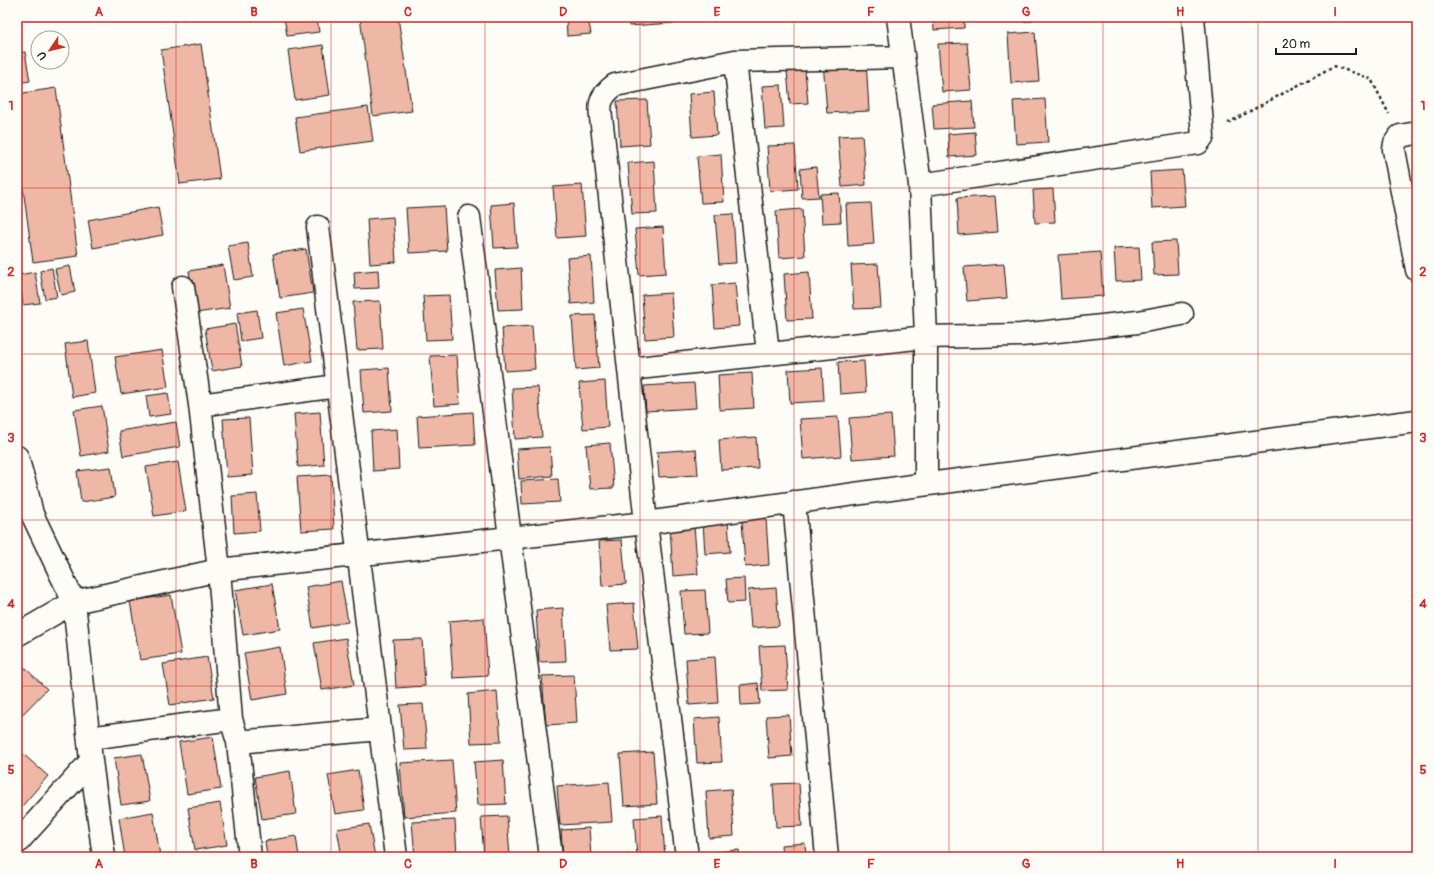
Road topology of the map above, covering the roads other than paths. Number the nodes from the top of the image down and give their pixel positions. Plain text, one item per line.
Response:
1 (898, 17) edge
2 (1194, 17) edge
3 (902, 57) junction
4 (735, 61) junction
5 (1409, 134) edge
6 (920, 185) junction
7 (469, 217) dead end
8 (318, 227) dead end
9 (1417, 270) edge
10 (183, 287) dead end
11 (1182, 314) dead end
12 (926, 337) junction
13 (768, 353) junction
14 (629, 368) junction
15 (337, 386) junction
16 (200, 404) junction
17 (1417, 421) edge
18 (17, 457) edge
19 (926, 484) junction
20 (794, 502) junction
21 (646, 523) junction
22 (510, 538) junction
23 (358, 555) junction
24 (219, 570) junction
25 (74, 602) junction
26 (19, 631) edge
27 (231, 719) junction
28 (380, 729) junction
29 (89, 738) junction
30 (238, 742) junction
31 (91, 761) junction
32 (17, 843) edge
33 (104, 857) edge
34 (250, 857) edge
35 (396, 857) edge
36 (551, 857) edge
37 (687, 857) edge
38 (827, 857) edge

1 - 3 street
2 - 6 street
3 - 4 street
3 - 6 street
4 - 13 street
4 - 14 street
5 - 9 street
6 - 12 street
7 - 22 street
8 - 15 street
10 - 16 street
11 - 12 street
12 - 13 street
12 - 19 street
13 - 14 street
14 - 21 street
15 - 16 street
15 - 23 street
16 - 24 street
17 - 19 street
18 - 25 street
19 - 20 street
20 - 21 street
20 - 38 street
21 - 22 street
21 - 37 street
22 - 23 street
22 - 36 street
23 - 24 street
23 - 28 street
24 - 25 street
24 - 27 street
25 - 26 street
25 - 29 street
27 - 29 street
27 - 30 street
28 - 30 street
28 - 35 street
29 - 31 street
30 - 34 street
31 - 32 street
31 - 33 street

